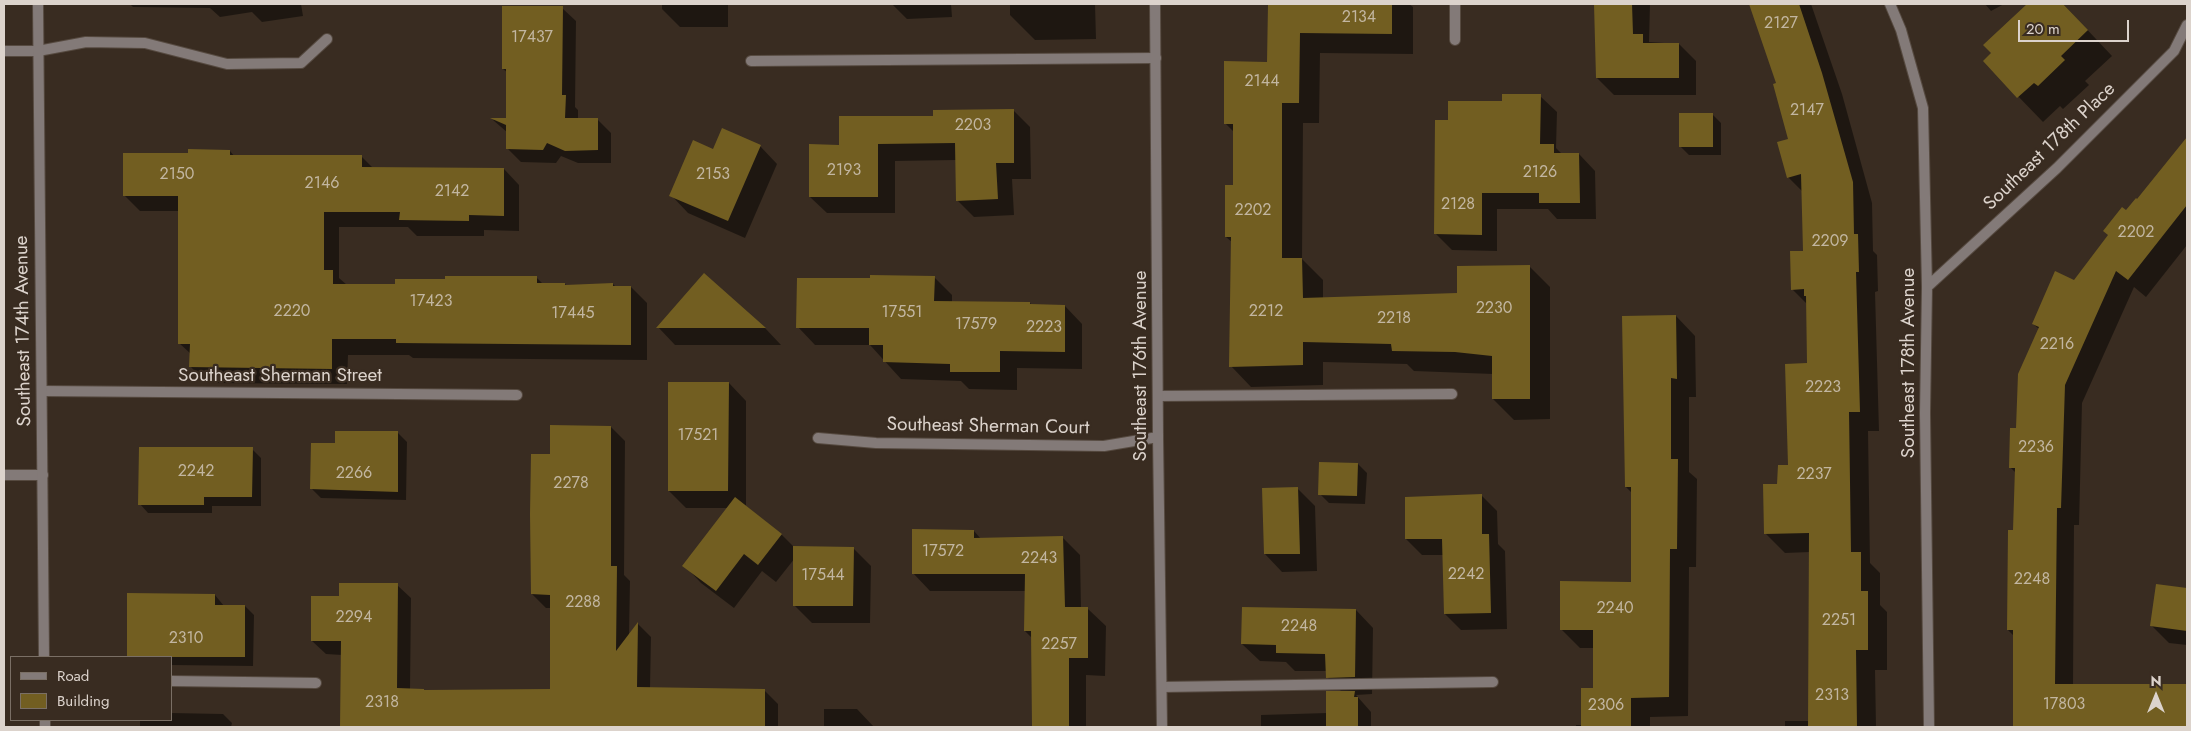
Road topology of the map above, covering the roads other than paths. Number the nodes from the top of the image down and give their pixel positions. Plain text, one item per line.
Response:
1 (38, 4) edge
2 (1155, 4) edge
3 (1455, 4) edge
4 (1890, 4) edge
5 (2187, 25) edge
6 (327, 39) dead end
7 (1455, 40) dead end
8 (4, 51) edge
9 (38, 51) junction
10 (1156, 58) junction
11 (751, 61) dead end
12 (1927, 287) junction
13 (42, 392) junction
14 (1452, 394) dead end
15 (517, 395) dead end
16 (1158, 396) junction
17 (1158, 437) junction
18 (818, 438) dead end
19 (43, 474) junction
20 (4, 475) edge
21 (44, 656) edge
22 (172, 681) edge
23 (1493, 682) dead end
24 (316, 683) dead end
25 (1162, 687) junction
26 (1162, 727) edge
27 (1929, 727) edge

1 - 9 street, Southeast 174th Avenue
2 - 10 street, Southeast 176th Avenue
3 - 7 street
4 - 12 street, Southeast 178th Avenue
5 - 12 street, Southeast 178th Place
6 - 9 street
8 - 9 street
9 - 13 street, Southeast 174th Avenue
10 - 11 street
10 - 16 street, Southeast 176th Avenue
12 - 27 street, Southeast 178th Avenue
13 - 15 street, Southeast Sherman Street
13 - 19 street, Southeast 174th Avenue
14 - 16 street
16 - 17 street, Southeast 176th Avenue
17 - 18 street, Southeast Sherman Court
17 - 25 street, Southeast 176th Avenue
19 - 20 street
19 - 21 street, Southeast 174th Avenue
22 - 24 street
23 - 25 street
25 - 26 street, Southeast 176th Avenue

